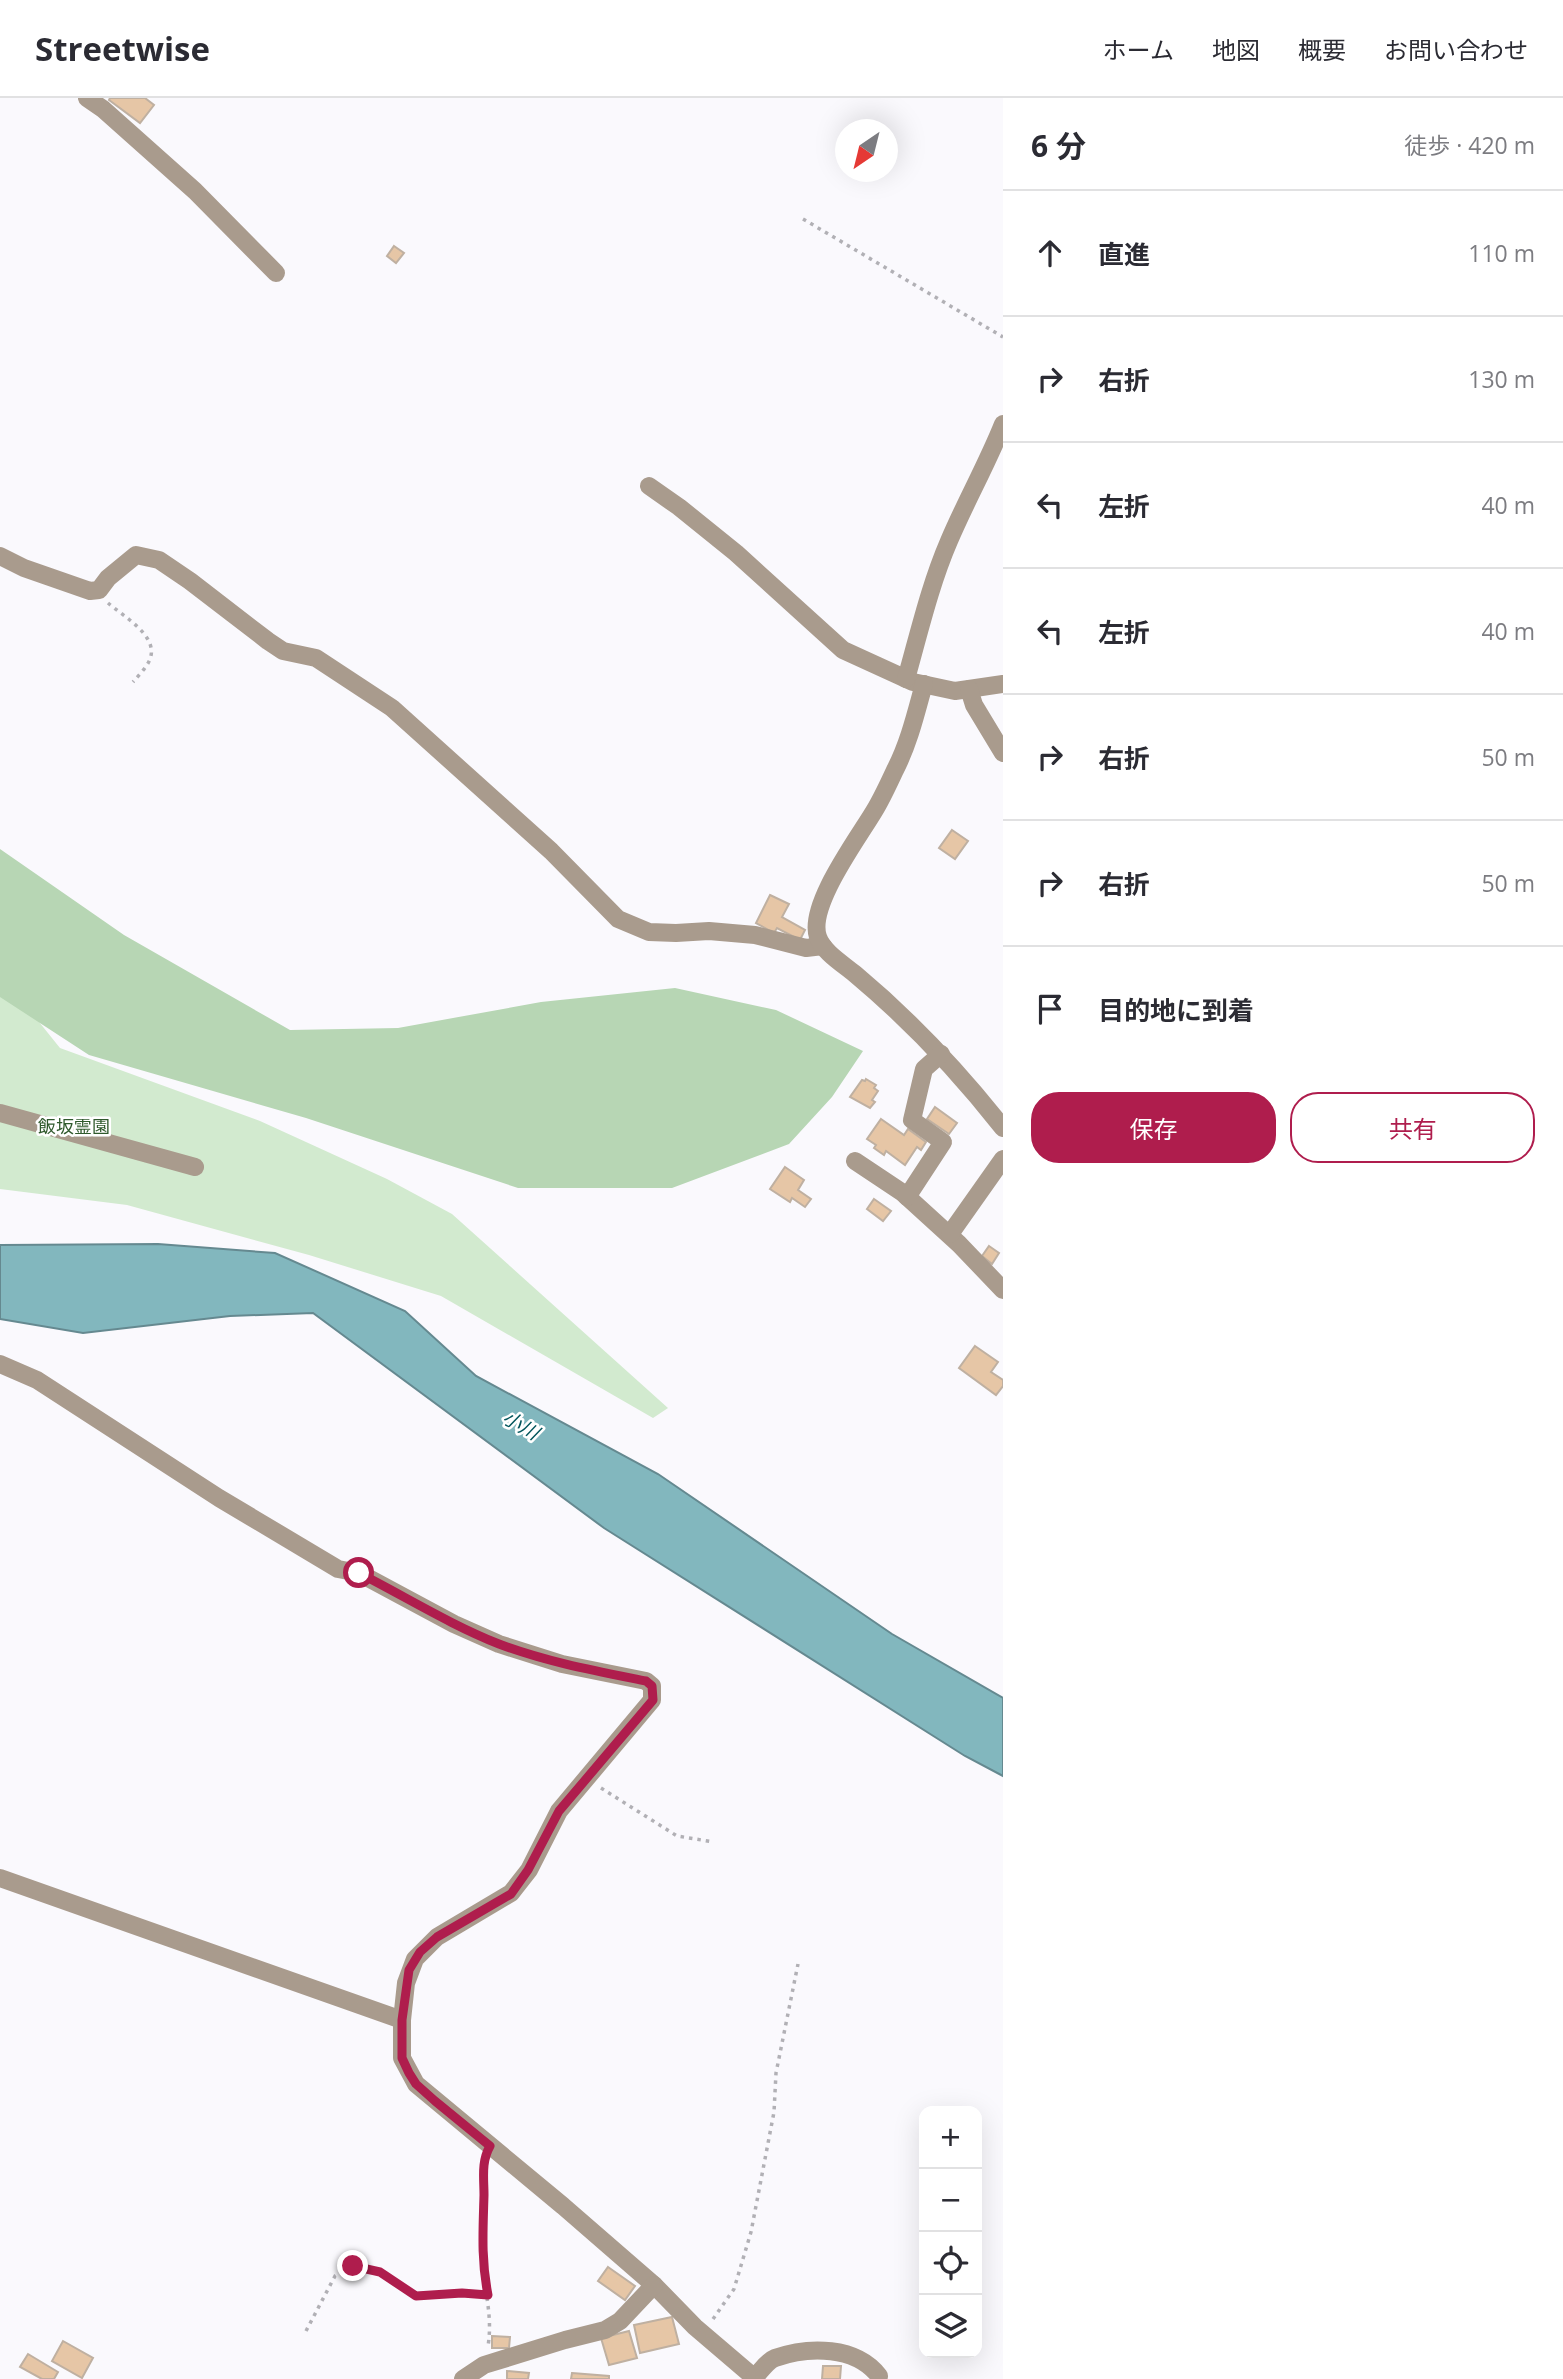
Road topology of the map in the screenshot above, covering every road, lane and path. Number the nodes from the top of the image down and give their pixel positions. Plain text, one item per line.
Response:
1 (87, 98) edge
2 (803, 219) dead end
3 (276, 273) dead end
4 (1003, 337) edge
5 (1003, 424) edge
6 (649, 486) dead end
7 (0, 555) edge
8 (94, 590) junction
9 (906, 679) junction
10 (133, 682) dead end
11 (924, 684) junction
12 (1003, 684) edge
13 (969, 689) junction
14 (1003, 752) edge
15 (823, 946) junction
16 (941, 1055) junction
17 (0, 1113) edge
18 (1003, 1128) edge
19 (1003, 1159) edge
20 (855, 1161) dead end
21 (195, 1167) dead end
22 (907, 1197) junction
23 (950, 1234) junction
24 (1003, 1290) edge
25 (0, 1364) edge
26 (586, 1779) junction
27 (714, 1842) dead end
28 (0, 1878) edge
29 (798, 1964) dead end
30 (402, 2020) junction
31 (490, 2146) junction
32 (654, 2285) junction
33 (488, 2295) junction
34 (306, 2331) dead end
35 (703, 2334) junction
36 (484, 2365) junction
37 (879, 2376) dead end
38 (755, 2378) edge
39 (463, 2379) edge

1 - 3 street
2 - 4 path
5 - 9 street
6 - 9 street
7 - 8 street
8 - 10 path
8 - 15 street
9 - 11 street
11 - 13 street
11 - 15 street
12 - 13 street
13 - 14 street
15 - 16 street
16 - 18 street
16 - 22 street
17 - 21 street
19 - 23 street
20 - 22 street
22 - 23 street
23 - 24 street
25 - 26 street
26 - 27 path
26 - 30 street
28 - 30 street
29 - 35 path
30 - 31 street
31 - 32 street
31 - 33 path
32 - 35 street
32 - 36 street
33 - 34 path
33 - 36 path
35 - 38 street
36 - 39 street
37 - 38 street

